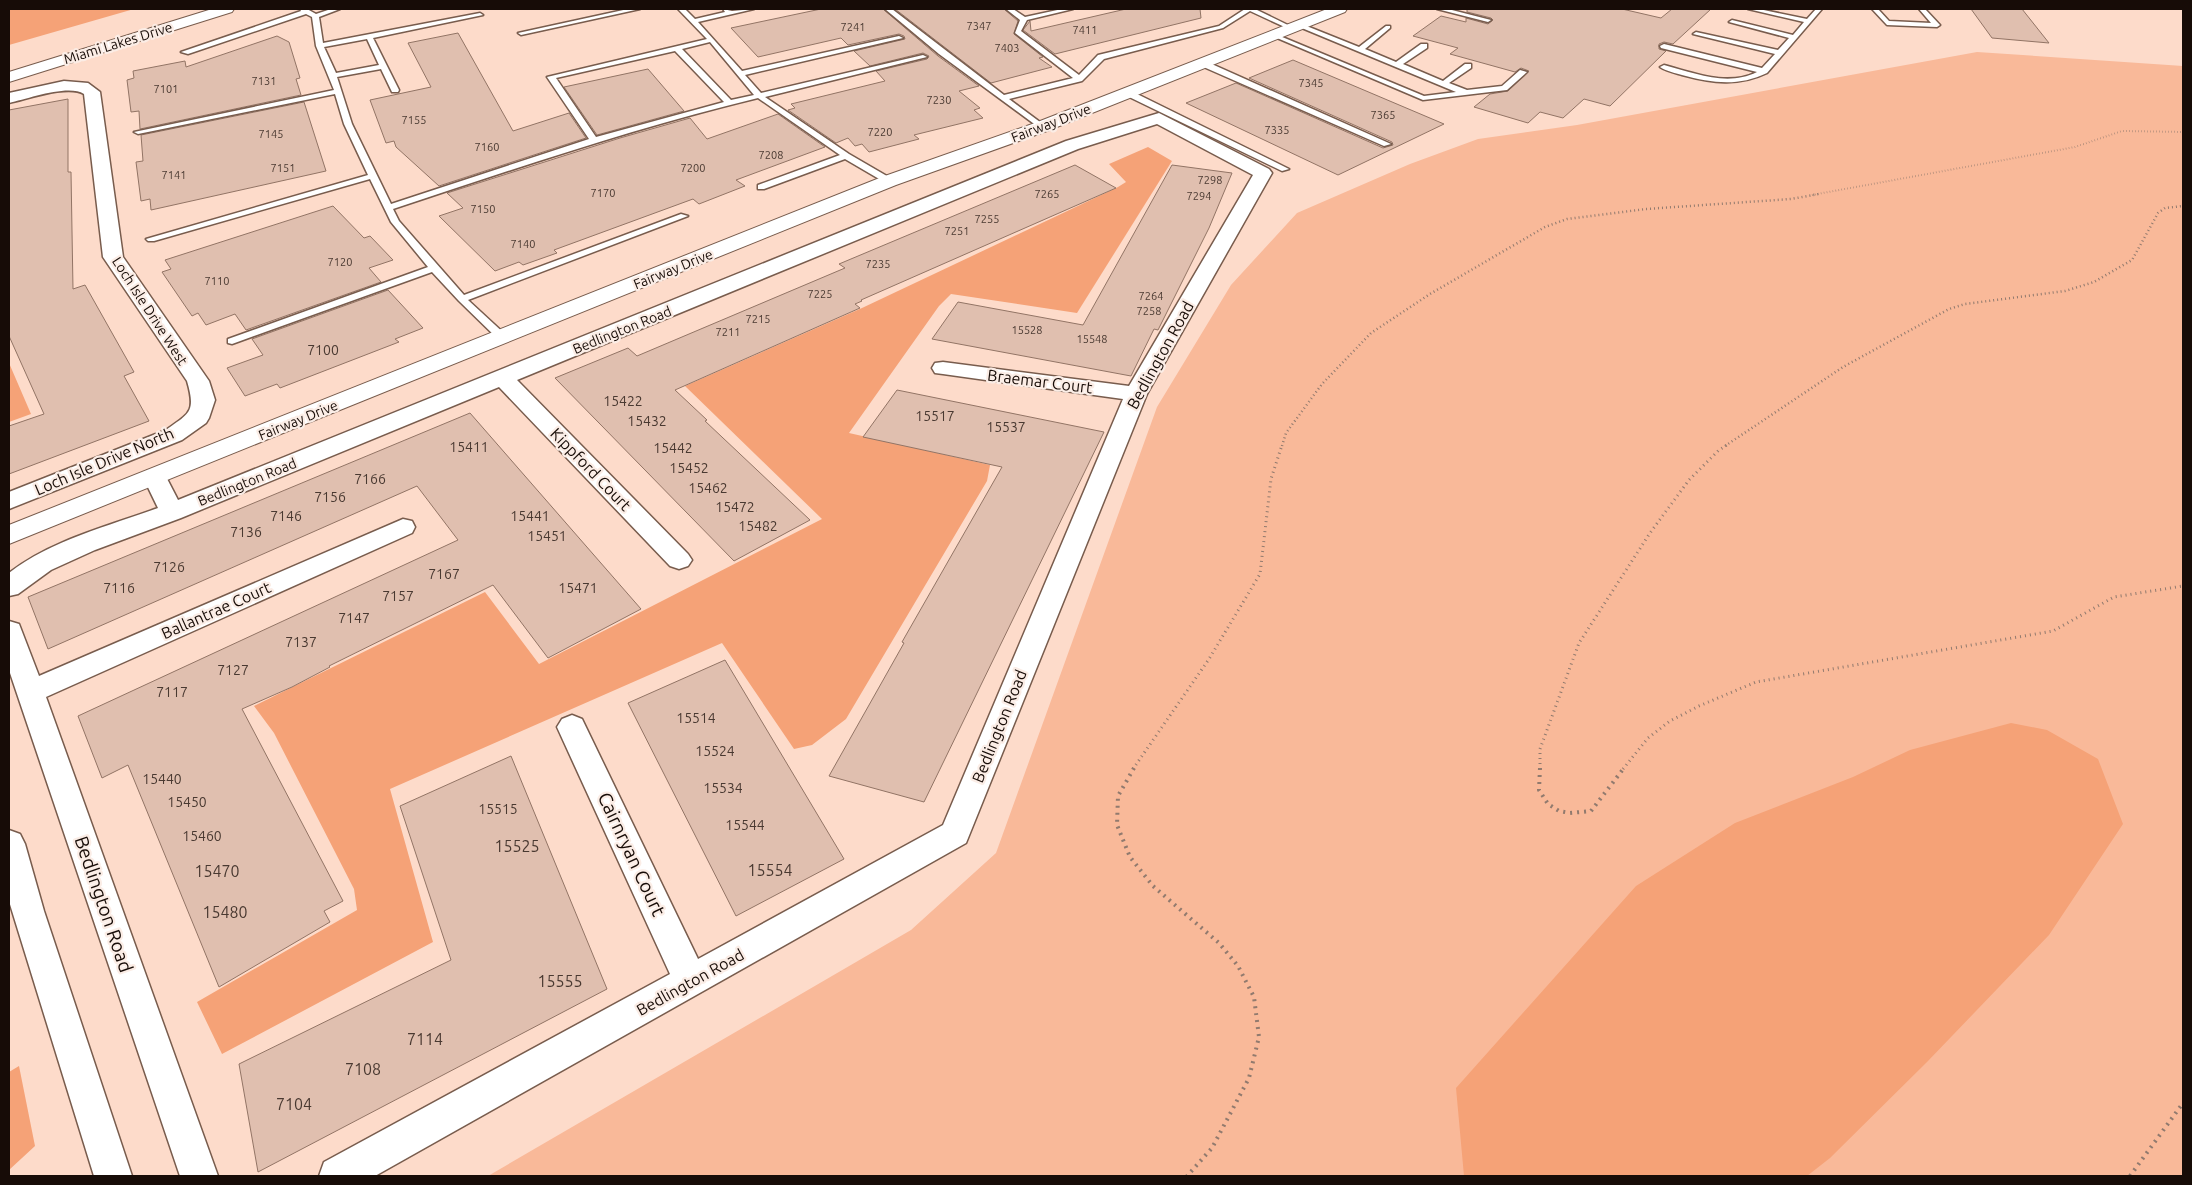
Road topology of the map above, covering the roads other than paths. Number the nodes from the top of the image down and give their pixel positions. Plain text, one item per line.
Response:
1 (188, 9) edge
2 (227, 9) edge
3 (337, 9) edge
4 (637, 9) edge
5 (682, 9) edge
6 (751, 9) edge
7 (888, 9) edge
8 (1009, 9) edge
9 (1070, 9) edge
10 (1250, 9) edge
11 (1340, 9) edge
12 (1440, 9) edge
13 (1751, 9) edge
14 (1818, 9) edge
15 (1875, 9) edge
16 (1922, 9) edge
17 (728, 11) edge
18 (308, 12) edge
19 (480, 15) dead end
20 (1024, 20) junction
21 (1488, 20) dead end
22 (694, 21) junction
23 (1808, 21) junction
24 (1732, 22) dead end
25 (1388, 28) dead end
26 (1288, 30) junction
27 (521, 32) dead end
28 (1696, 34) dead end
29 (369, 36) junction
30 (1794, 36) junction
31 (899, 38) dead end
32 (712, 40) junction
33 (320, 46) junction
34 (1424, 46) dead end
35 (1664, 46) dead end
36 (676, 48) junction
37 (1359, 50) junction
38 (185, 52) dead end
39 (1780, 53) junction
40 (923, 57) dead end
41 (9, 63) edge
42 (1202, 64) junction
43 (1397, 65) junction
44 (383, 66) junction
45 (1468, 66) dead end
46 (1664, 67) dead end
47 (1764, 71) junction
48 (1524, 72) dead end
49 (741, 74) junction
50 (333, 76) junction
51 (9, 77) edge
52 (1080, 79) junction
53 (1443, 84) junction
54 (395, 90) dead end
55 (338, 91) junction
56 (1128, 93) junction
57 (1465, 93) junction
58 (759, 96) junction
59 (9, 98) edge
60 (1004, 98) junction
61 (729, 103) junction
62 (1042, 127) junction
63 (138, 132) dead end
64 (594, 140) junction
65 (1387, 144) dead end
66 (1072, 145) junction
67 (846, 156) junction
68 (1285, 169) dead end
69 (372, 176) junction
70 (889, 181) junction
71 (761, 187) dead end
72 (388, 208) junction
73 (684, 216) dead end
74 (150, 239) dead end
75 (434, 268) junction
76 (462, 299) junction
77 (503, 338) junction
78 (232, 341) dead end
79 (943, 368) dead end
80 (503, 378) junction
81 (1136, 394) junction
82 (198, 418) joint
83 (154, 477) junction
84 (9, 501) edge
85 (172, 512) junction
86 (403, 527) dead end
87 (9, 535) edge
88 (679, 560) dead end
89 (9, 587) edge
90 (9, 632) edge
91 (30, 692) junction
92 (572, 727) dead end
93 (9, 844) edge
94 (18, 915) edge
95 (691, 981) junction
96 (113, 1176) edge
97 (200, 1176) edge
98 (338, 1176) edge

1 - 41 street, Miami Lakes Drive
2 - 51 street, Miami Lakes Drive
3 - 18 lane
4 - 27 lane
5 - 22 lane
6 - 17 lane
7 - 60 lane
8 - 20 lane
9 - 20 lane
10 - 26 lane
10 - 52 lane
11 - 26 street, Fairway Drive
12 - 21 lane
13 - 23 lane
14 - 23 lane
15 - 16 lane
17 - 22 lane
18 - 33 lane
18 - 38 lane
19 - 29 lane
20 - 52 lane
22 - 32 lane
23 - 30 lane
24 - 30 lane
25 - 37 lane
26 - 37 lane
26 - 42 street, Fairway Drive
26 - 57 lane
28 - 39 lane
29 - 33 lane
29 - 44 lane
30 - 39 lane
31 - 49 lane
32 - 36 lane
32 - 49 lane
33 - 50 lane
34 - 43 lane
35 - 47 lane
36 - 61 lane
36 - 64 lane
37 - 43 lane
39 - 47 lane
40 - 58 lane
42 - 56 street, Fairway Drive
42 - 65 lane
43 - 53 lane
44 - 50 lane
44 - 54 lane
45 - 53 lane
46 - 47 lane
48 - 57 lane
49 - 58 lane
50 - 55 lane
52 - 60 lane
53 - 57 lane
55 - 63 lane
55 - 69 lane
56 - 62 street, Fairway Drive
56 - 68 lane
58 - 61 lane
58 - 67 lane
59 - 82 street, Loch Isle Drive West
60 - 62 lane
61 - 64 lane
62 - 66 street
62 - 70 street, Fairway Drive
64 - 72 lane
66 - 80 street, Bedlington Road
66 - 81 street, Bedlington Road
67 - 70 lane
67 - 71 lane
69 - 72 lane
69 - 74 lane
70 - 77 street, Fairway Drive
72 - 75 lane
73 - 76 lane
75 - 76 lane
75 - 78 lane
76 - 77 lane
77 - 83 street, Fairway Drive
79 - 81 street, Braemar Court
80 - 85 street, Bedlington Road
80 - 88 street, Kippford Court
81 - 95 street, Bedlington Road
82 - 84 street, Loch Isle Drive North
83 - 85 street
83 - 87 street, Fairway Drive
85 - 89 street, Bedlington Road
86 - 91 street, Ballantrae Court
90 - 91 street, Bedlington Road
91 - 97 street, Bedlington Road
92 - 95 street, Cairnryan Court
93 - 94 street
94 - 96 street
95 - 98 street, Bedlington Road

